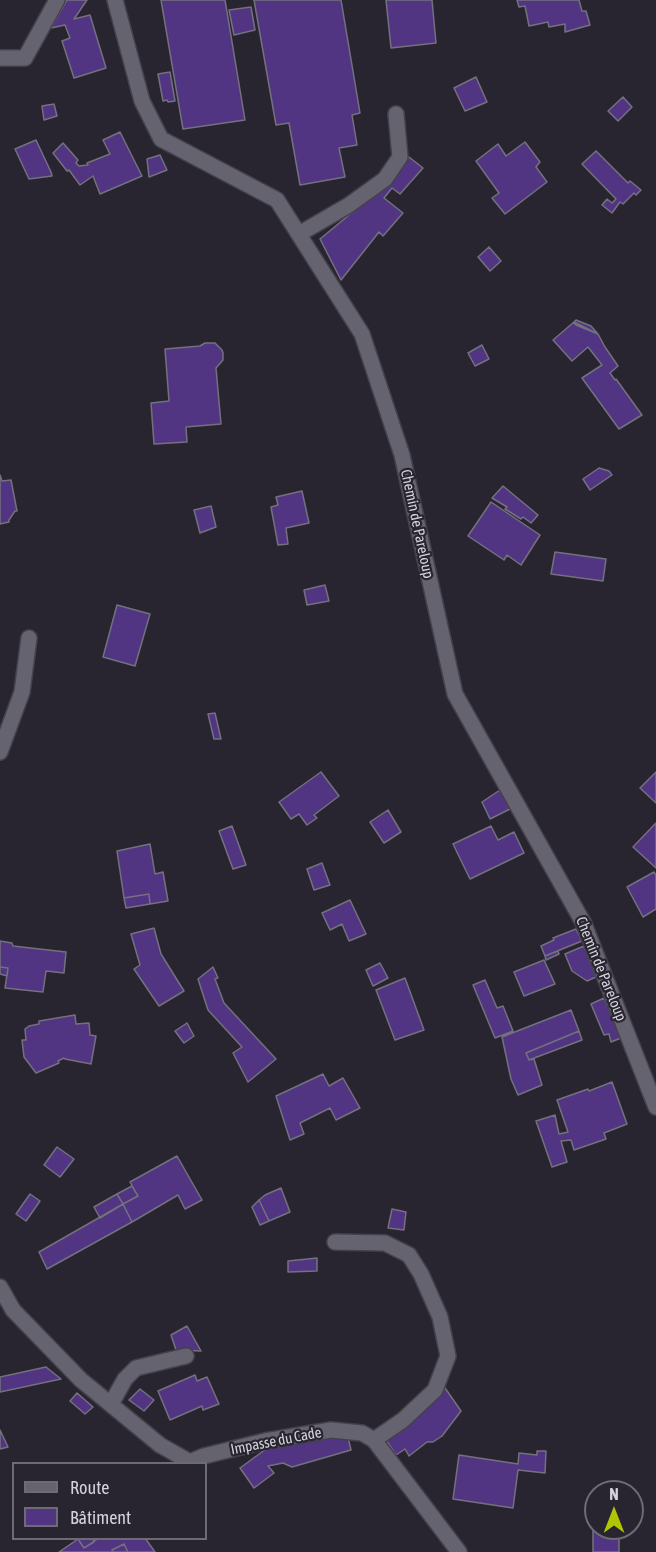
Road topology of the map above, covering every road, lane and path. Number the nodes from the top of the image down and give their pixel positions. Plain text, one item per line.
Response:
1 (57, 0) edge
2 (115, 0) edge
3 (0, 58) edge
4 (396, 114) dead end
5 (298, 234) junction
6 (29, 638) dead end
7 (0, 752) edge
8 (656, 1107) edge
9 (336, 1242) dead end
10 (0, 1287) edge
11 (186, 1356) dead end
12 (111, 1404) junction
13 (374, 1440) junction
14 (459, 1552) edge

1 - 3 street
2 - 5 street, Chemin de Pareloup
4 - 5 street
5 - 8 street, Chemin de Pareloup
6 - 7 street
9 - 13 street
10 - 12 street, Impasse du Cade
11 - 12 street
12 - 13 street, Impasse du Cade
13 - 14 street

